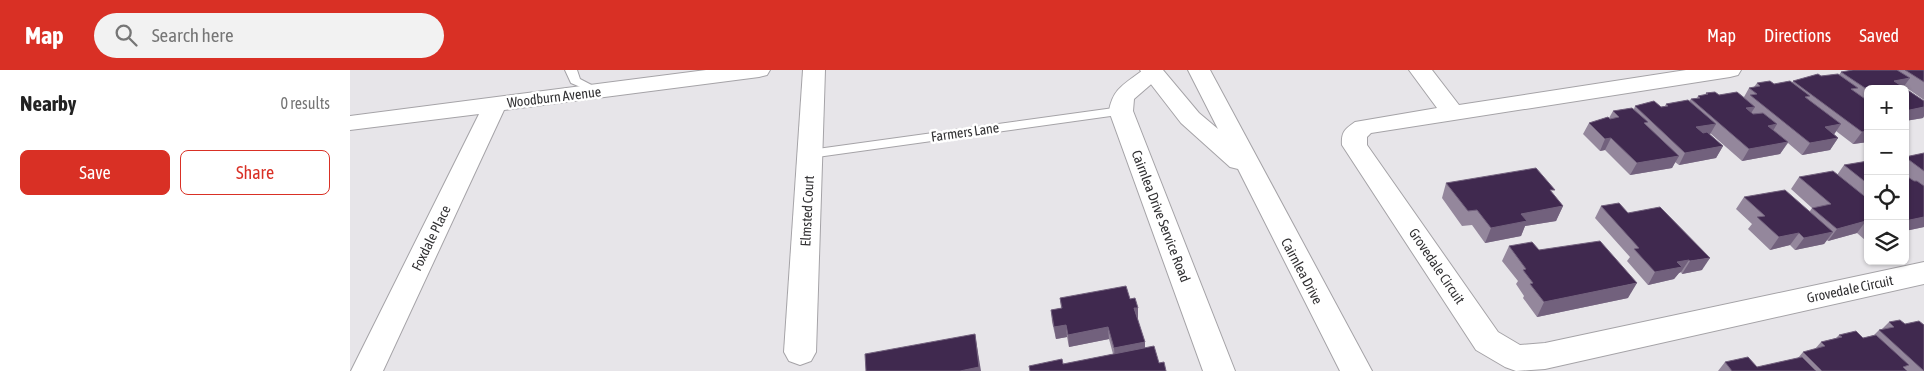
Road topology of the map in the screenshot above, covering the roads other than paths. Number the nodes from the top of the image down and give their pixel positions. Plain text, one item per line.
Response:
1 (570, 70) edge
2 (758, 70) edge
3 (814, 70) edge
4 (1199, 70) edge
5 (1420, 70) edge
6 (1730, 70) edge
7 (1152, 71) edge
8 (597, 91) junction
9 (495, 105) junction
10 (1121, 111) junction
11 (1453, 113) junction
12 (350, 123) edge
13 (810, 154) junction
14 (1250, 170) junction
15 (1924, 273) edge
16 (800, 352) dead end
17 (367, 371) edge
18 (1219, 371) edge
19 (1356, 371) edge

1 - 8 lane
2 - 8 street, Woodburn Avenue
3 - 13 street, Elmsted Court
4 - 14 street, Cairnlea Drive
5 - 11 street
6 - 11 street, Grovedale Circuit
7 - 10 street
7 - 14 street, Cairnlea Drive
8 - 9 street, Woodburn Avenue
9 - 12 street, Woodburn Avenue
9 - 17 street, Foxdale Place
10 - 13 lane, Farmers Lane
10 - 18 street, Cairnlea Drive Service Road
11 - 15 street, Grovedale Circuit
13 - 16 street, Elmsted Court
14 - 19 street, Cairnlea Drive

